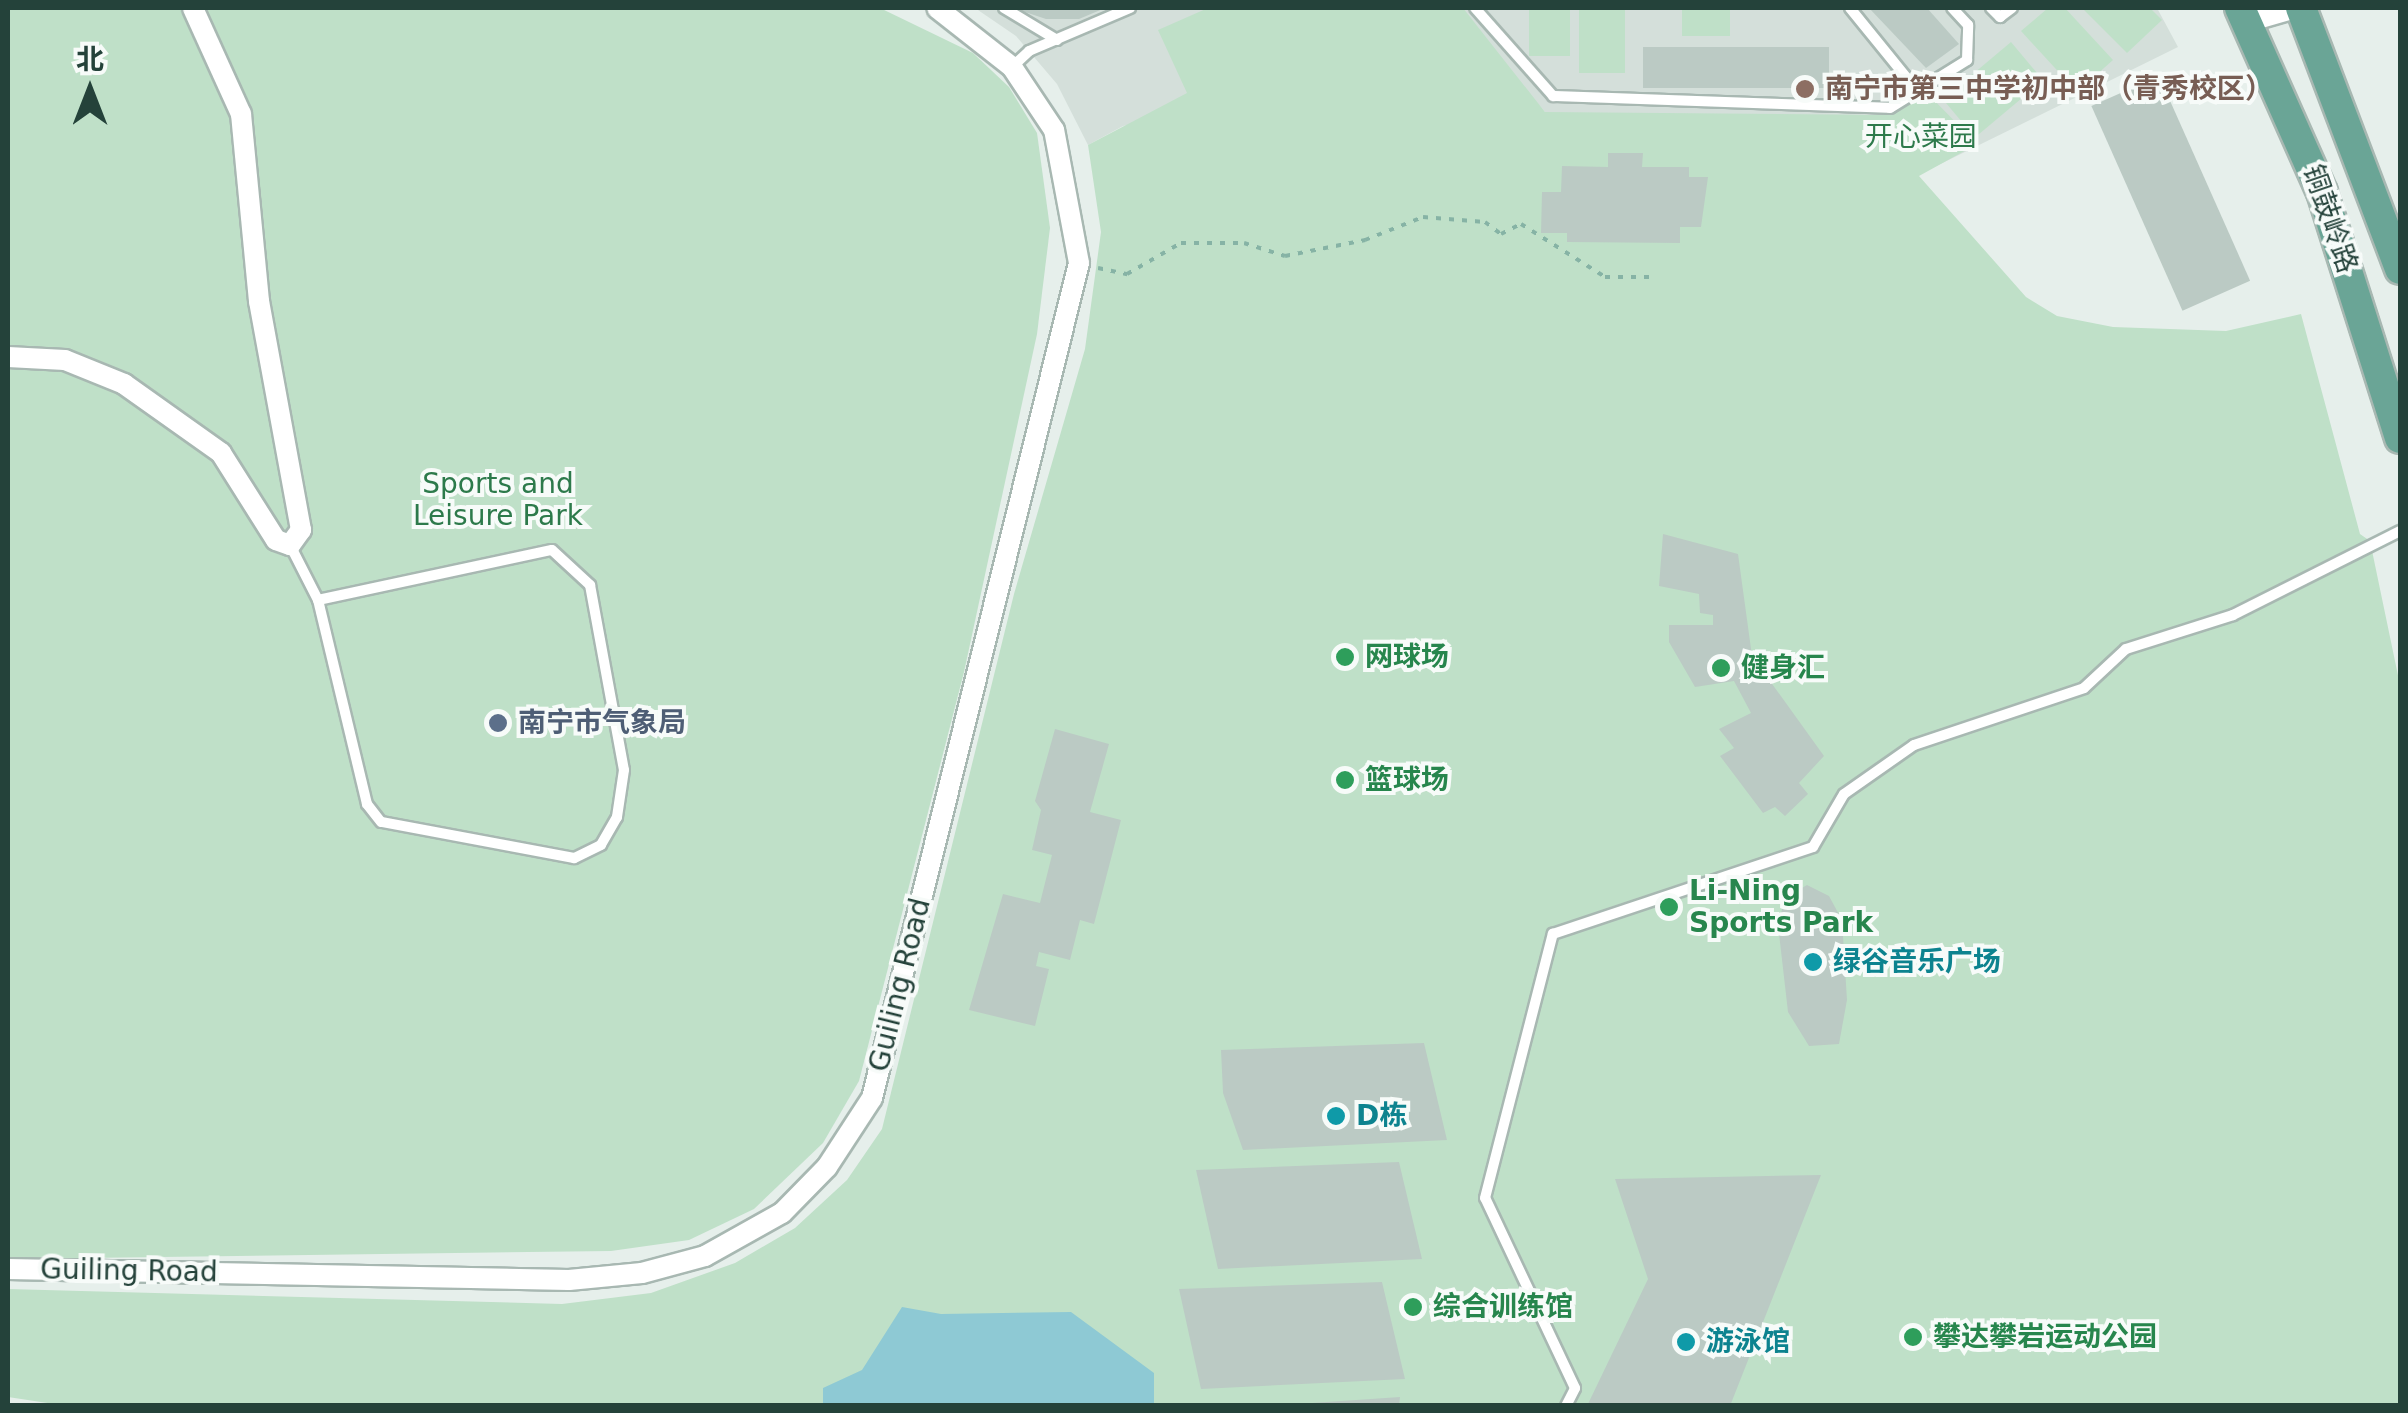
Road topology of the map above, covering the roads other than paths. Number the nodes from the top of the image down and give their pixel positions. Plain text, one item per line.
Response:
1 (193, 8) edge
2 (938, 8) edge
3 (1004, 8) edge
4 (1130, 8) edge
5 (1475, 8) edge
6 (1850, 8) edge
7 (1952, 8) edge
8 (1991, 8) edge
9 (2012, 8) edge
10 (2292, 8) edge
11 (2301, 8) edge
12 (2244, 14) edge
13 (1057, 40) junction
14 (1012, 67) junction
15 (1919, 93) junction
16 (2400, 270) edge
17 (8, 357) edge
18 (2400, 438) edge
19 (2400, 531) edge
20 (290, 545) junction
21 (318, 600) junction
22 (8, 1269) edge
23 (1566, 1406) edge

1 - 20 street
2 - 14 street, Guiling Road
3 - 13 lane
4 - 13 lane
5 - 15 lane
6 - 15 lane
7 - 15 lane
8 - 9 lane
10 - 12 street
11 - 16 main road, 铜鼓岭路
12 - 18 main road, 铜鼓岭路
13 - 14 lane
14 - 22 street, Guiling Road
17 - 20 street
19 - 23 lane
20 - 21 lane
21 - 21 lane

